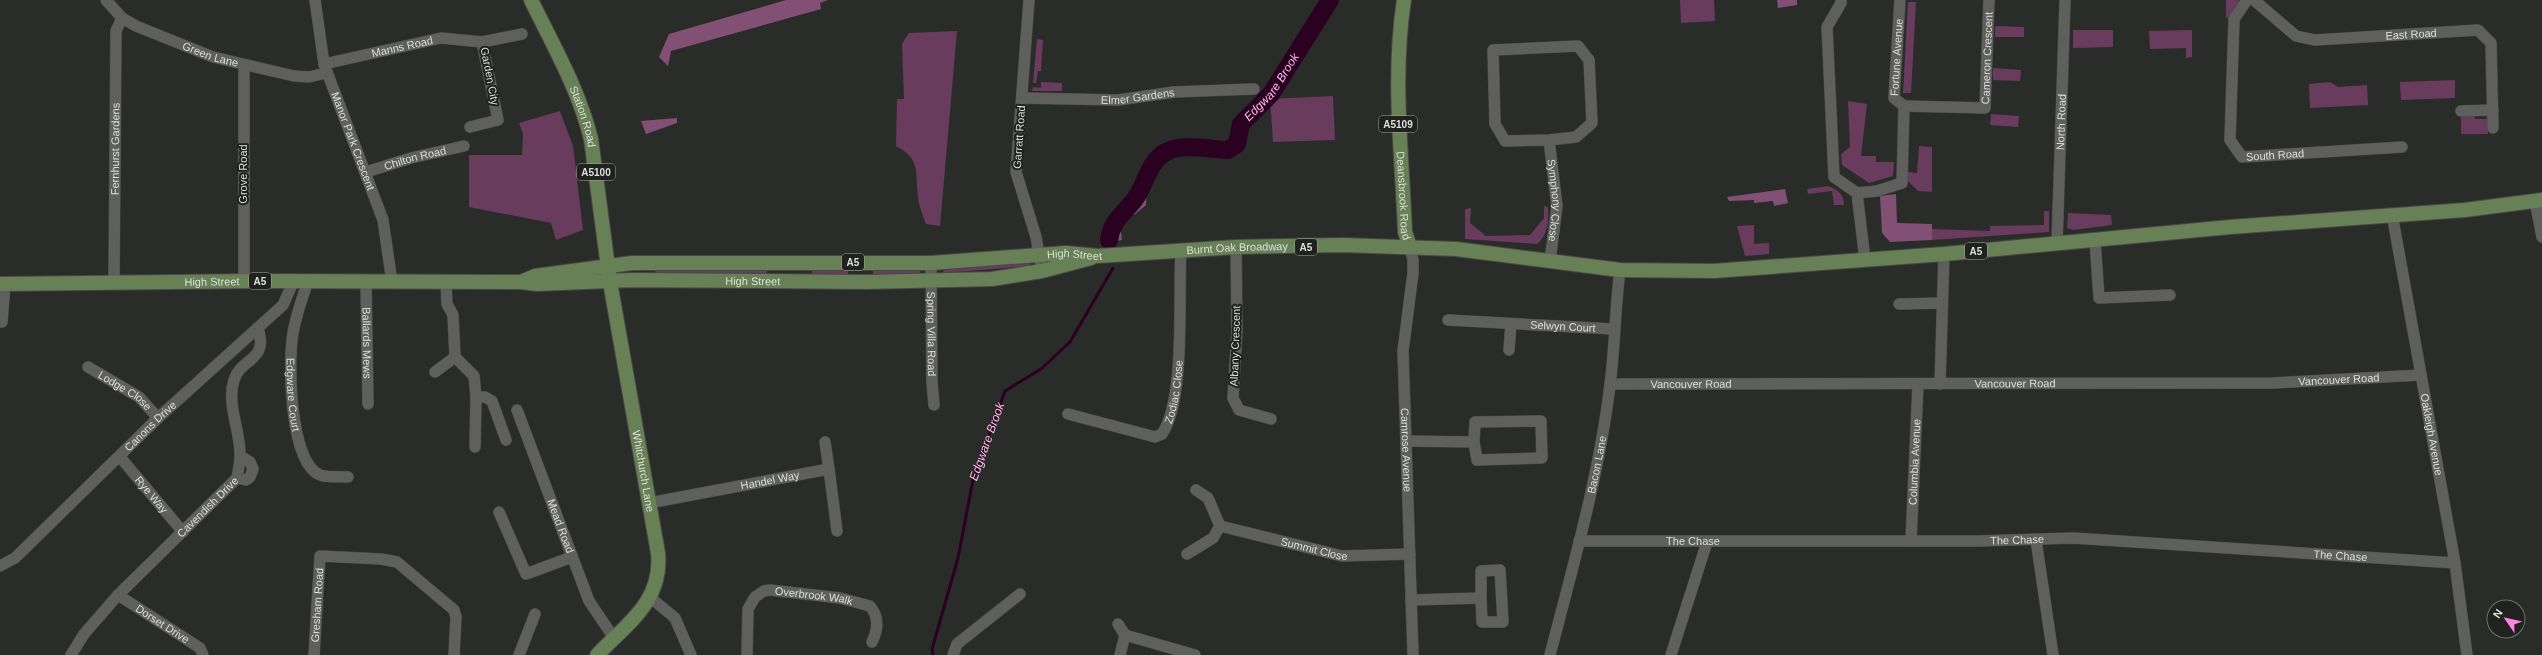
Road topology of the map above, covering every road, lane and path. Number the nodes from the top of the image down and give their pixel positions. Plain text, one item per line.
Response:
1 (106, 0) edge
2 (315, 0) edge
3 (531, 0) edge
4 (1029, 0) edge
5 (1404, 0) edge
6 (1841, 0) edge
7 (1900, 0) edge
8 (1989, 0) edge
9 (2065, 0) edge
10 (2247, 0) edge
11 (2254, 0) edge
12 (122, 18) junction
13 (522, 34) dead end
14 (482, 42) junction
15 (244, 66) junction
16 (325, 68) junction
17 (1254, 89) dead end
18 (1022, 98) junction
19 (1904, 106) junction
20 (2493, 110) junction
21 (2460, 111) dead end
22 (470, 127) dead end
23 (2493, 128) dead end
24 (1549, 140) junction
25 (464, 146) dead end
26 (2402, 147) dead end
27 (366, 172) junction
28 (1857, 193) junction
29 (2538, 201) edge
30 (2392, 214) junction
31 (2542, 237) edge
32 (2095, 240) junction
33 (2057, 244) junction
34 (1236, 247) junction
35 (1410, 247) junction
36 (1181, 250) junction
37 (1040, 254) junction
38 (1944, 254) junction
39 (1098, 256) junction
40 (1865, 260) junction
41 (1550, 261) junction
42 (931, 263) junction
43 (608, 267) junction
44 (1620, 270) junction
45 (1042, 271) junction
46 (308, 281) junction
47 (931, 281) junction
48 (114, 282) junction
49 (244, 282) junction
50 (294, 282) junction
51 (366, 282) junction
52 (392, 282) junction
53 (520, 282) junction
54 (610, 282) junction
55 (2, 284) edge
56 (446, 284) junction
57 (2170, 295) dead end
58 (1942, 303) junction
59 (1899, 304) dead end
60 (1448, 320) dead end
61 (1512, 324) junction
62 (1, 325) edge
63 (258, 328) junction
64 (1614, 329) junction
65 (1510, 350) dead end
66 (456, 358) junction
67 (88, 367) dead end
68 (435, 372) dead end
69 (2421, 375) junction
70 (1610, 384) junction
71 (1918, 384) junction
72 (1940, 384) junction
73 (476, 397) junction
74 (368, 404) dead end
75 (934, 406) dead end
76 (517, 410) dead end
77 (1068, 414) dead end
78 (158, 418) junction
79 (1271, 419) dead end
80 (506, 440) dead end
81 (1406, 441) junction
82 (826, 442) dead end
83 (1474, 442) junction
84 (475, 447) dead end
85 (120, 457) junction
86 (829, 469) junction
87 (348, 477) dead end
88 (1196, 490) dead end
89 (649, 503) junction
90 (499, 512) dead end
91 (1220, 526) junction
92 (837, 531) dead end
93 (183, 532) junction
94 (2036, 540) junction
95 (1579, 541) junction
96 (1911, 541) junction
97 (1707, 542) junction
98 (1187, 554) dead end
99 (1410, 554) junction
100 (572, 557) junction
101 (2455, 563) junction
102 (1, 565) edge
103 (1020, 594) dead end
104 (118, 595) junction
105 (651, 598) junction
106 (1481, 598) junction
107 (1411, 600) junction
108 (535, 614) dead end
109 (1118, 624) dead end
110 (1126, 635) junction
111 (614, 638) junction
112 (872, 642) dead end
113 (71, 655) edge
114 (203, 655) edge
115 (314, 655) edge
116 (454, 655) edge
117 (519, 655) edge
118 (597, 655) edge
119 (691, 655) edge
120 (747, 655) edge
121 (953, 655) edge
122 (1120, 655) edge
123 (1195, 655) edge
124 (1413, 655) edge
125 (1550, 655) edge
126 (1671, 655) edge
127 (2053, 655) edge
128 (2467, 655) edge

1 - 12 street, Green Lane
2 - 16 street, Manor Park Crescent
3 - 43 main road, Station Road / A5100
4 - 18 street, Garratt Road
5 - 35 main road, Deansbrook Road / A5109
6 - 28 street
7 - 19 street, Fortune Avenue
8 - 19 street, Cameron Crescent
9 - 33 street, North Road
10 - 26 street, South Road
11 - 20 street, East Road
12 - 15 street, Green Lane
12 - 48 street, Fernhurst Gardens
13 - 14 street, Garden City
14 - 16 street, Manns Road
14 - 22 street, Garden City
15 - 16 street, Green Lane
15 - 49 street, Grove Road
16 - 27 street, Manor Park Crescent
17 - 18 street, Elmer Gardens
18 - 37 street, Garratt Road
19 - 28 street, Fortune Avenue
20 - 21 street
20 - 23 street, East Road
24 - 24 street
24 - 41 street, Symphony Close
25 - 27 street, Chilton Road
27 - 52 street, Manor Park Crescent
28 - 40 street
29 - 30 main road, A5
29 - 31 street
30 - 32 main road, A5
30 - 69 street, Oakleigh Avenue
32 - 33 main road, A5
32 - 57 street
33 - 38 main road, A5
34 - 35 main road, Burnt Oak Broadway / A5
34 - 36 main road, Burnt Oak Broadway / A5
34 - 79 street, Albany Crescent
35 - 41 main road, A5
35 - 81 street, Camrose Avenue
36 - 39 main road, Burnt Oak Broadway / A5
36 - 77 street, Zodiac Close
37 - 39 main road, High Street / A5
37 - 42 main road, High Street / A5
37 - 45 street, Garratt Road
38 - 40 main road, A5
38 - 58 street
39 - 45 main road, High Street / A5
40 - 44 main road, A5
41 - 44 main road, A5
42 - 43 main road, High Street / A5
42 - 47 street, Spring Villa Road
43 - 53 main road, High Street / A5
43 - 54 main road, Whitchurch Lane
44 - 64 street, Bacon Lane
45 - 47 main road, High Street / A5
46 - 50 main road, High Street / A5
46 - 51 main road, High Street / A5
46 - 87 street, Edgware Court
47 - 54 main road, High Street / A5
47 - 75 street, Spring Villa Road
48 - 49 main road, High Street / A5
48 - 55 main road, High Street / A5
49 - 50 main road, High Street / A5
50 - 63 street, Canons Drive
51 - 52 main road, High Street / A5
51 - 74 street, Ballards Mews
52 - 56 main road, High Street / A5
53 - 54 main road, High Street / A5
53 - 56 main road, High Street / A5
54 - 89 main road, Whitchurch Lane
55 - 62 street
56 - 66 street
58 - 59 street
58 - 72 street
60 - 61 street, Selwyn Court
61 - 64 street, Selwyn Court
61 - 65 street
63 - 78 street, Canons Drive
63 - 93 street, Cavendish Drive
64 - 70 street, Bacon Lane
66 - 68 street
66 - 73 street
67 - 78 street, Lodge Close
69 - 72 street, Vancouver Road
69 - 101 street, Oakleigh Avenue
70 - 71 street, Vancouver Road
70 - 95 street, Bacon Lane
71 - 72 street, Vancouver Road
71 - 96 street, Columbia Avenue
73 - 80 street
73 - 84 street
76 - 100 street, Mead Road
78 - 85 street, Canons Drive
81 - 83 street
81 - 99 street, Camrose Avenue
82 - 86 street
83 - 83 street
85 - 93 street, Rye Way
85 - 102 street, Canons Drive
86 - 89 street, Handel Way
86 - 92 street
88 - 91 street
89 - 105 main road, Whitchurch Lane
90 - 100 street
91 - 98 street
91 - 99 street, Summit Close
93 - 104 street, Cavendish Drive
94 - 96 street, The Chase
94 - 101 street, The Chase
94 - 127 street
95 - 97 street, The Chase
95 - 125 street, Bacon Lane
96 - 97 street, The Chase
97 - 126 street
99 - 107 street, Camrose Avenue
100 - 111 street, Mead Road
101 - 128 street, Oakleigh Avenue
103 - 121 street
104 - 113 street, Cavendish Drive
104 - 114 street, Dorset Drive
105 - 111 main road, Whitchurch Lane
105 - 119 street
106 - 106 street
106 - 107 street
107 - 124 street, Camrose Avenue
108 - 117 street
109 - 110 street
110 - 122 street
110 - 123 street
111 - 118 main road, Whitchurch Lane
112 - 120 street, Overbrook Walk
115 - 116 street, Gresham Road

